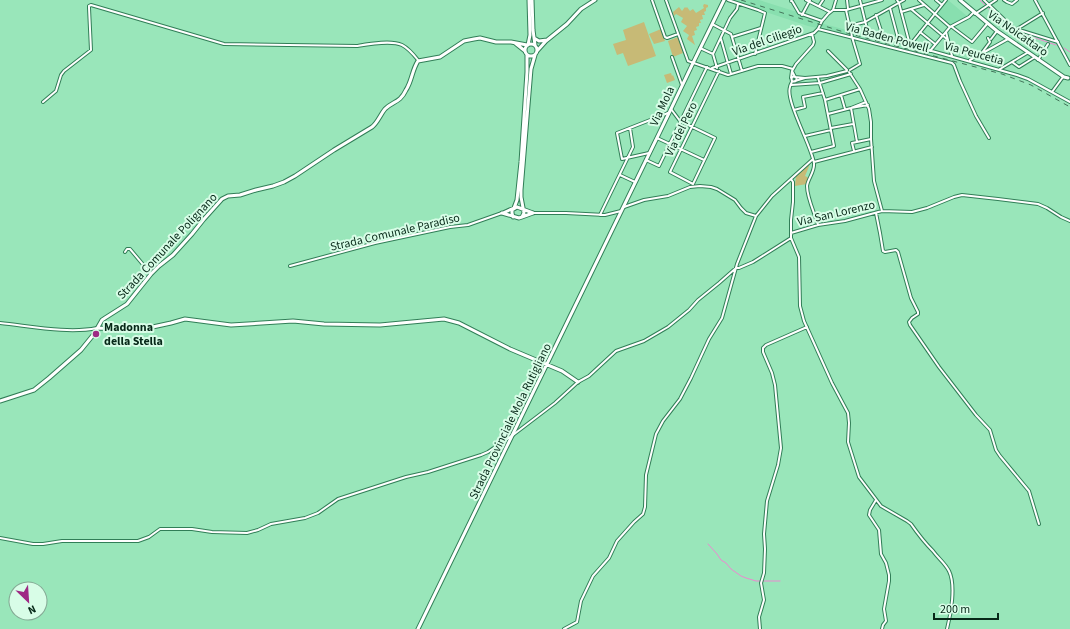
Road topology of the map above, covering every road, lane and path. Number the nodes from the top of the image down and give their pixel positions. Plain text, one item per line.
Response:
1 (530, 0) edge
2 (594, 0) edge
3 (652, 0) edge
4 (666, 0) edge
5 (720, 0) edge
6 (724, 0) edge
7 (728, 0) edge
8 (788, 0) edge
9 (791, 0) edge
10 (806, 0) edge
11 (822, 0) edge
12 (836, 0) edge
13 (847, 0) edge
14 (860, 0) edge
15 (882, 0) edge
16 (897, 0) edge
17 (904, 0) edge
18 (920, 0) edge
19 (936, 0) edge
20 (946, 0) edge
21 (960, 0) edge
22 (984, 0) edge
23 (996, 0) edge
24 (1004, 0) edge
25 (1017, 0) edge
26 (1036, 0) edge
27 (809, 1) edge
28 (899, 3) junction
29 (738, 4) junction
30 (924, 5) junction
31 (942, 5) junction
32 (989, 5) junction
33 (721, 6) junction
34 (861, 6) junction
35 (819, 7) junction
36 (890, 8) junction
37 (847, 9) junction
38 (911, 9) junction
39 (832, 11) junction
40 (901, 12) junction
41 (975, 13) junction
42 (1042, 13) junction
43 (802, 14) junction
44 (935, 14) junction
45 (876, 15) junction
46 (822, 21) junction
47 (865, 22) junction
48 (928, 23) junction
49 (712, 24) junction
50 (987, 24) junction
51 (849, 26) junction
52 (951, 27) junction
53 (761, 28) junction
54 (818, 29) junction
55 (1017, 29) junction
56 (724, 30) junction
57 (920, 32) junction
58 (946, 32) junction
59 (997, 32) junction
60 (678, 34) junction
61 (812, 34) junction
62 (943, 36) junction
63 (732, 37) junction
64 (852, 37) junction
65 (534, 38) junction
66 (720, 38) junction
67 (883, 38) junction
68 (1008, 39) junction
69 (547, 40) junction
70 (948, 40) junction
71 (514, 42) junction
72 (899, 42) junction
73 (1058, 42) junction
74 (935, 44) junction
75 (1048, 44) dead end
76 (527, 45) junction
77 (535, 45) junction
78 (910, 45) junction
79 (700, 48) junction
80 (525, 51) junction
81 (828, 51) dead end
82 (930, 51) junction
83 (536, 53) junction
84 (1027, 53) junction
85 (713, 54) junction
86 (755, 54) junction
87 (527, 55) junction
88 (980, 55) junction
89 (952, 56) junction
90 (672, 57) dead end
91 (1034, 57) junction
92 (418, 60) junction
93 (739, 60) junction
94 (1038, 60) junction
95 (970, 61) junction
96 (693, 62) junction
97 (1012, 62) junction
98 (728, 63) junction
99 (1070, 65) edge
100 (707, 67) junction
101 (716, 67) junction
102 (711, 69) junction
103 (1000, 69) junction
104 (793, 70) junction
105 (718, 71) junction
106 (742, 71) junction
107 (849, 71) junction
108 (732, 74) junction
109 (1064, 76) junction
110 (795, 77) junction
111 (791, 78) junction
112 (805, 78) junction
113 (818, 78) junction
114 (1069, 78) edge
115 (794, 81) junction
116 (820, 82) junction
117 (682, 85) junction
118 (791, 85) junction
119 (860, 89) junction
120 (1052, 92) junction
121 (823, 93) junction
122 (841, 95) junction
123 (825, 100) junction
124 (43, 102) dead end
125 (866, 102) junction
126 (1070, 102) edge
127 (868, 105) junction
128 (851, 108) junction
129 (846, 109) junction
130 (794, 110) junction
131 (670, 111) junction
132 (828, 114) junction
133 (680, 121) junction
134 (853, 124) junction
135 (692, 127) junction
136 (630, 128) junction
137 (831, 129) junction
138 (805, 136) junction
139 (657, 138) junction
140 (990, 138) dead end
141 (871, 139) junction
142 (857, 142) junction
143 (669, 144) junction
144 (872, 147) junction
145 (681, 150) junction
146 (854, 151) junction
147 (811, 152) junction
148 (649, 153) junction
149 (628, 158) junction
150 (646, 160) junction
151 (704, 160) junction
152 (814, 161) junction
153 (620, 175) junction
154 (791, 179) junction
155 (635, 182) junction
156 (514, 208) junction
157 (522, 209) junction
158 (622, 209) junction
159 (882, 211) junction
160 (502, 213) junction
161 (533, 213) junction
162 (876, 213) junction
163 (600, 215) junction
164 (756, 216) junction
165 (513, 217) junction
166 (522, 217) junction
167 (617, 221) joint
168 (1070, 221) edge
169 (818, 225) junction
170 (791, 233) junction
171 (791, 238) junction
172 (125, 252) dead end
173 (290, 266) dead end
174 (736, 268) junction
175 (151, 274) junction
176 (0, 323) edge
177 (807, 326) junction
178 (98, 328) junction
179 (547, 365) junction
180 (578, 382) junction
181 (0, 400) edge
182 (513, 435) junction
183 (876, 500) junction
184 (1039, 524) dead end
185 (0, 538) edge
186 (418, 629) edge
187 (564, 629) edge
188 (760, 629) edge
189 (882, 629) edge
190 (947, 629) edge

1 - 65 street
1 - 76 street
2 - 69 street
3 - 60 street
4 - 60 street
5 - 33 street
6 - 33 street, Via Mola
7 - 29 street
8 - 9 street
9 - 43 street
10 - 27 street
11 - 35 street
12 - 39 street
13 - 37 street
14 - 34 street
15 - 34 street
16 - 28 street
17 - 28 street
18 - 30 street
19 - 31 street
20 - 31 street
21 - 41 street, Via Noicattaro
22 - 32 street
23 - 32 street
24 - 25 street
26 - 42 street
27 - 35 street
27 - 43 street
28 - 36 street
28 - 40 street
29 - 53 street
29 - 56 street
30 - 38 street
30 - 44 street
31 - 44 street
32 - 41 street
32 - 55 street
33 - 49 street, Via Mola
34 - 37 street
34 - 47 street
35 - 39 street
36 - 45 street
36 - 72 street
37 - 39 street
37 - 51 street
38 - 40 street
38 - 48 street
39 - 46 street, Via del Ciliegio
40 - 78 street
41 - 50 street, Via Noicattaro
41 - 52 street
42 - 55 street
42 - 73 street
43 - 46 street
44 - 48 street
44 - 52 street
45 - 47 street
45 - 67 street
46 - 54 street, Via del Ciliegio
47 - 51 street
47 - 67 street, Via Peucetia
48 - 57 street
48 - 62 street
49 - 56 street
49 - 79 street, Via Mola
50 - 52 street
50 - 59 street, Via Noicattaro
51 - 64 street
52 - 58 street
53 - 63 street
53 - 86 street
54 - 61 street, Via del Ciliegio
54 - 64 street, Via Baden Powell
55 - 73 street
56 - 63 street
56 - 66 street
57 - 74 street
57 - 78 street
58 - 62 street
58 - 70 street
59 - 68 street, Via Noicattaro
59 - 88 street
60 - 96 street
61 - 86 street, Via del Ciliegio
61 - 104 street
62 - 70 street
62 - 74 street
63 - 93 street
64 - 107 street
64 - 140 street, Via Baden Powell
65 - 69 street
65 - 77 street
66 - 85 street
66 - 98 street
67 - 72 street, Via Peucetia
68 - 84 street, Via Noicattaro
68 - 88 street
69 - 77 street
69 - 83 street
70 - 89 street
71 - 76 street
71 - 80 street
71 - 92 street
72 - 78 street, Via Peucetia
73 - 99 street
74 - 82 street
75 - 94 street
76 - 77 street
76 - 80 street
77 - 83 street
78 - 82 street, Via Peucetia
79 - 85 street
79 - 96 street, Via Mola
80 - 87 street
81 - 107 street
82 - 89 street, Via Peucetia
83 - 87 street
83 - 157 street
84 - 91 street, Via Noicattaro
84 - 97 street
85 - 101 street
86 - 93 street, Via del Ciliegio
87 - 156 street
88 - 95 street
89 - 95 street, Via Peucetia
90 - 117 street
91 - 94 street, Via Noicattaro
91 - 97 street
92 - 124 street
92 - 175 street, Strada Comunale Polignano
93 - 98 street, Via del Ciliegio
93 - 106 street
94 - 109 street, Via Noicattaro
95 - 103 street, Via Peucetia
96 - 100 street
96 - 117 street, Via Mola
97 - 103 street
98 - 101 street, Via del Ciliegio
98 - 108 street
100 - 102 street
100 - 133 street
101 - 102 street, Via del Ciliegio
101 - 105 street
102 - 105 street
103 - 120 street, Via Peucetia
104 - 106 street
104 - 110 street
104 - 111 street
105 - 108 street
105 - 135 street, Via del Pero
106 - 108 street
107 - 113 street
107 - 116 street
107 - 119 street
109 - 114 street, Via Noicattaro
109 - 120 street
110 - 111 street
110 - 112 street
110 - 115 street
111 - 115 street
112 - 113 street
112 - 115 street
113 - 116 street
115 - 118 street
116 - 118 street
116 - 121 street
117 - 131 street, Via Mola
118 - 130 street
119 - 122 street
119 - 125 street
120 - 126 street, Via Peucetia
121 - 123 street
121 - 130 street
122 - 123 street
122 - 129 street
123 - 132 street
125 - 127 street
125 - 128 street
127 - 128 street
127 - 141 street
128 - 129 street
128 - 134 street
129 - 132 street
130 - 138 street
131 - 133 street
131 - 136 street
131 - 139 street, Via Mola
132 - 137 street
133 - 135 street
133 - 143 street
134 - 137 street
134 - 142 street
135 - 145 street, Via del Pero
135 - 151 street
136 - 149 street
136 - 149 street
137 - 138 street
137 - 147 street
138 - 147 street
139 - 143 street
139 - 148 street, Via Mola
141 - 142 street
141 - 144 street
142 - 146 street
143 - 145 street
143 - 150 street
144 - 146 street
144 - 159 street
145 - 151 street
145 - 151 street, Via del Pero
146 - 152 street
147 - 152 street
148 - 149 street
148 - 150 street, Via Mola
149 - 153 street
150 - 155 street, Via Mola
152 - 154 street
152 - 169 street
153 - 155 street
153 - 163 street
154 - 164 street
154 - 170 street
155 - 158 street, Via Mola
156 - 157 street
156 - 160 street, Strada Comunale Paradiso
156 - 165 street
157 - 161 street
157 - 166 street
158 - 163 street
158 - 164 street
158 - 167 street, Via Mola
159 - 162 street, Via San Lorenzo
159 - 168 street, Via San Lorenzo
160 - 165 street
160 - 173 street, Strada Comunale Paradiso
161 - 163 street
161 - 166 street
162 - 169 street, Via San Lorenzo
162 - 184 street
164 - 174 street
165 - 166 street
167 - 179 street, Strada Provinciale Mola Rutigliano
169 - 170 street, Via San Lorenzo
170 - 171 street
171 - 174 street, Via San Lorenzo
171 - 177 street
172 - 175 street
174 - 180 street
174 - 187 street
175 - 178 street, Strada Comunale Polignano
176 - 178 street
177 - 183 street
177 - 188 street
178 - 179 street
178 - 181 street, Strada Comunale Polignano
179 - 180 street
179 - 182 street, Strada Provinciale Mola Rutigliano
180 - 182 street
182 - 185 street
182 - 186 street, Strada Provinciale Mola Rutigliano
183 - 189 street
183 - 190 street

